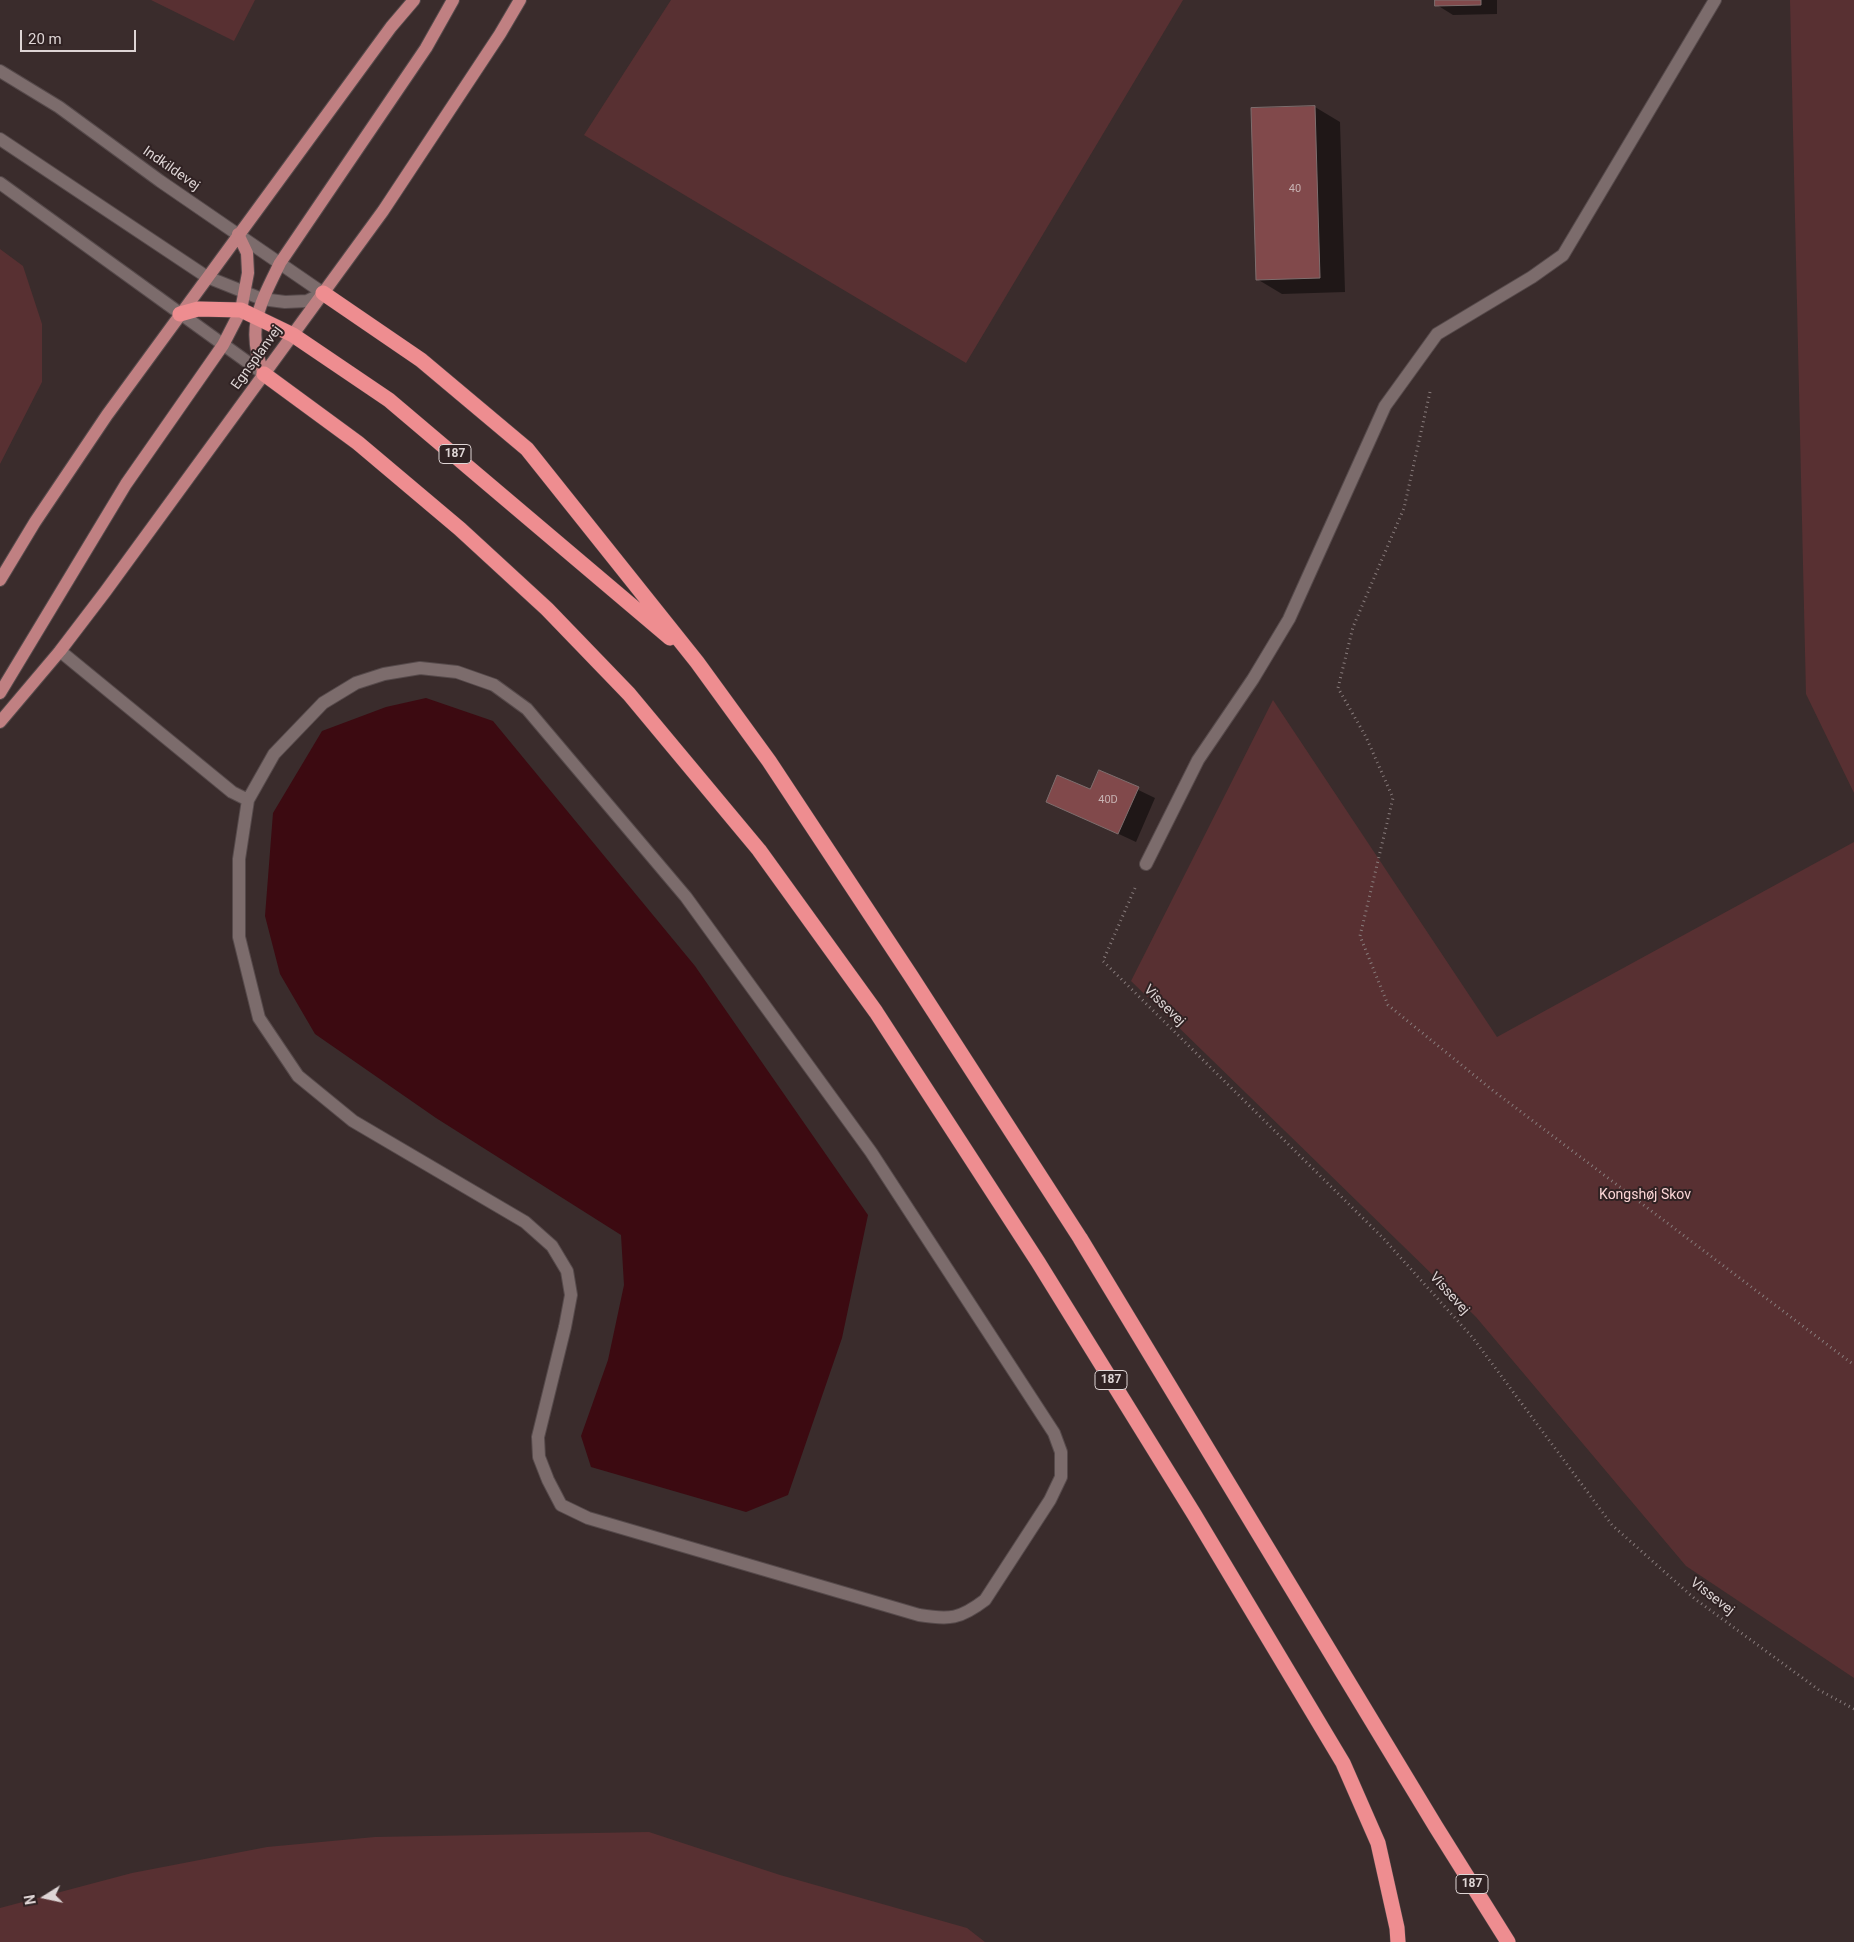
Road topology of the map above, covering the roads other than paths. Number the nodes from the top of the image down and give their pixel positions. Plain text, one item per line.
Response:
1 (414, 0) edge
2 (453, 0) edge
3 (520, 0) edge
4 (1715, 0) edge
5 (0, 71) edge
6 (0, 139) edge
7 (0, 184) edge
8 (238, 234) junction
9 (280, 263) junction
10 (207, 277) junction
11 (323, 293) junction
12 (244, 294) junction
13 (262, 299) junction
14 (240, 310) junction
15 (180, 314) junction
16 (257, 316) junction
17 (293, 335) junction
18 (223, 345) junction
19 (264, 374) junction
20 (0, 580) edge
21 (60, 651) junction
22 (697, 662) junction
23 (0, 694) edge
24 (0, 722) edge
25 (248, 800) junction
26 (1146, 864) road end
27 (1398, 1942) edge
28 (1508, 1942) edge

1 - 8 main road
2 - 9 main road
3 - 11 main road, Egnsplanvej
4 - 26 street
5 - 8 street, Indkildevej
6 - 10 street
7 - 15 street
8 - 9 street, Indkildevej
8 - 10 main road
8 - 12 main road
9 - 11 street, Indkildevej
9 - 13 main road
10 - 12 street
10 - 15 main road
11 - 13 street
11 - 17 main road, Egnsplanvej
11 - 22 highway
12 - 13 street
12 - 14 main road
13 - 16 main road
14 - 15 highway, 187
14 - 16 highway, 187
14 - 18 main road
15 - 18 street
15 - 20 main road
16 - 17 highway, 187
16 - 19 main road
17 - 19 main road, Egnsplanvej
17 - 22 highway, 187
18 - 19 street
18 - 23 main road
19 - 21 main road, Egnsplanvej
19 - 27 highway, 187
21 - 24 main road, Egnsplanvej
21 - 25 street
22 - 28 highway, 187
25 - 25 street

